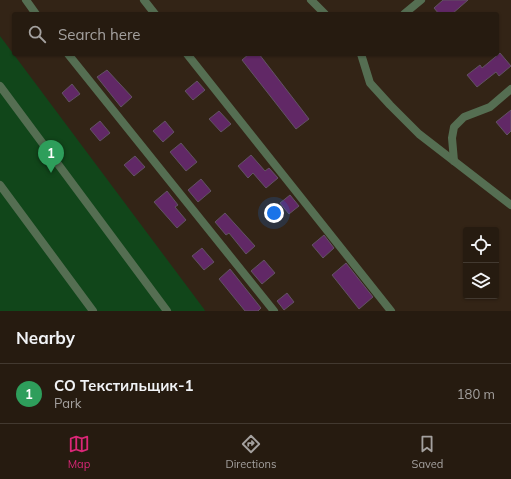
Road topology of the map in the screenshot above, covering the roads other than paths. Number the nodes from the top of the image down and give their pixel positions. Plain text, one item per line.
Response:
1 (26, 0) edge
2 (144, 0) edge
3 (311, 0) edge
4 (420, 0) edge
5 (35, 12) edge
6 (153, 12) edge
7 (324, 12) edge
8 (406, 12) edge
9 (70, 56) edge
10 (189, 56) edge
11 (362, 56) edge
12 (0, 86) edge
13 (511, 89) edge
14 (454, 161) junction
15 (0, 185) edge
16 (511, 205) edge
17 (93, 311) edge
18 (167, 311) edge
19 (274, 311) edge
20 (391, 311) edge

1 - 5 street
2 - 6 street
3 - 7 street
4 - 8 street
9 - 19 street
10 - 20 street
11 - 14 street
12 - 18 street
13 - 14 street
14 - 16 street
15 - 17 street

